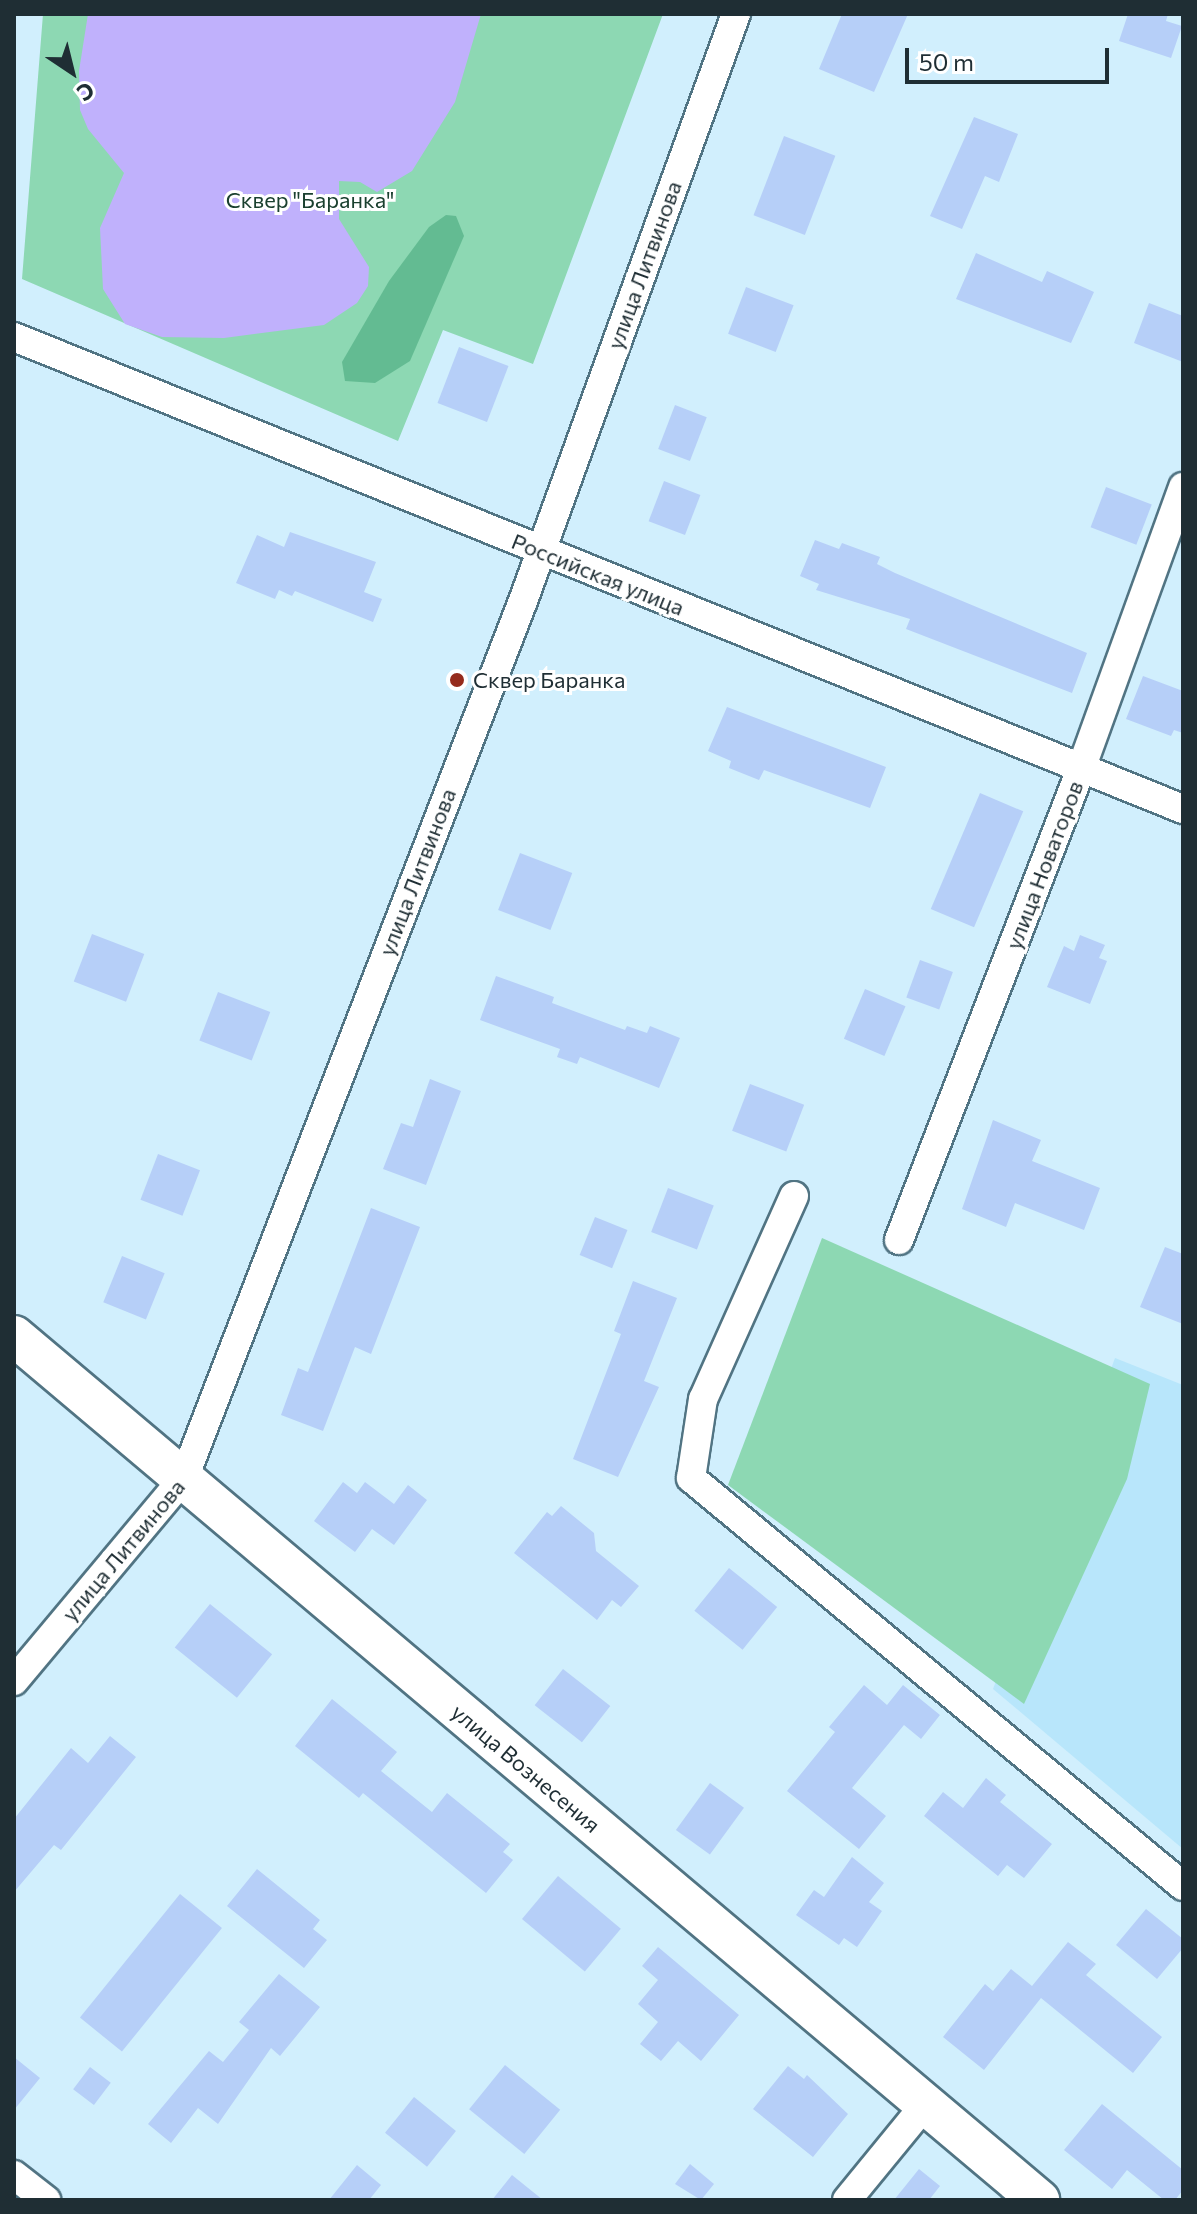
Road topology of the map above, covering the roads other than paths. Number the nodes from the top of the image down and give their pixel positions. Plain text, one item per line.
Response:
1 (736, 14) edge
2 (14, 337) edge
3 (1183, 487) edge
4 (541, 550) junction
5 (1081, 769) junction
6 (1183, 809) edge
7 (794, 1196) dead end
8 (899, 1240) dead end
9 (14, 1336) edge
10 (184, 1478) junction
11 (14, 1681) edge
12 (1183, 1886) edge
13 (924, 2106) junction
14 (14, 2175) edge
15 (46, 2200) edge
16 (847, 2200) edge
17 (1039, 2200) edge

1 - 4 street, улица Литвинова
2 - 4 street, Российская улица
3 - 5 street, улица Новаторов
4 - 5 street, Российская улица
4 - 10 street, улица Литвинова
5 - 6 street, Российская улица
5 - 8 street, улица Новаторов
7 - 12 street
9 - 10 street, улица Вознесения
10 - 11 street, улица Литвинова
10 - 13 street, улица Вознесения
13 - 16 street
13 - 17 street, улица Вознесения
14 - 15 street

